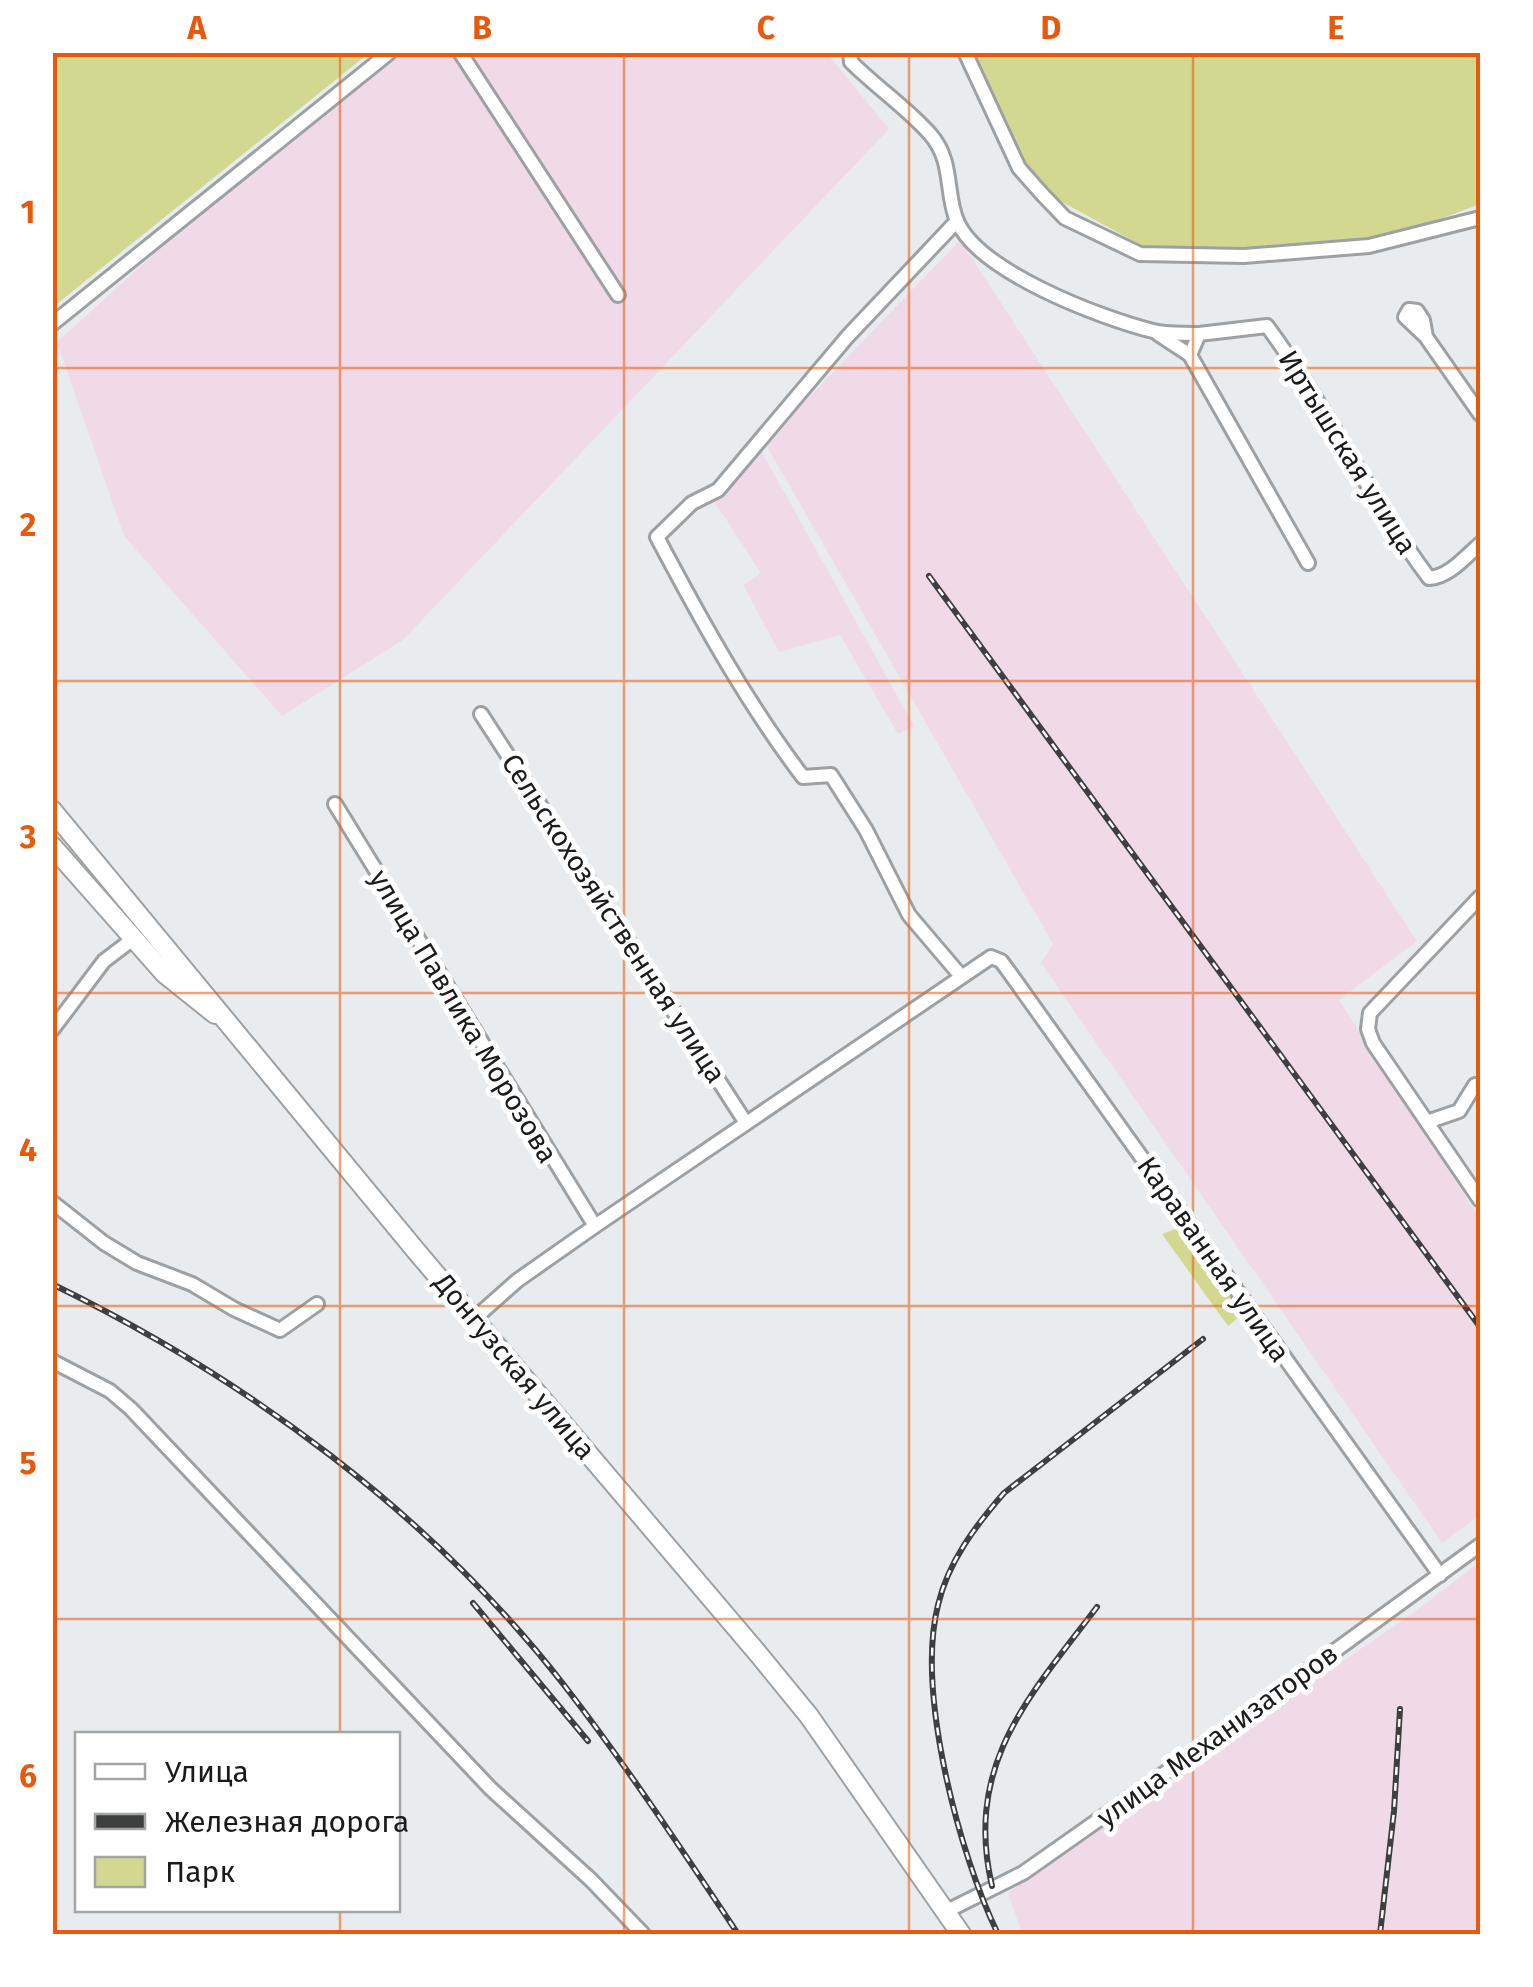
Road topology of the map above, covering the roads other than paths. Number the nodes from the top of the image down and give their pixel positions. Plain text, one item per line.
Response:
1 (390, 52) edge
2 (460, 52) edge
3 (850, 52) edge
4 (965, 52) edge
5 (1480, 218) edge
6 (957, 221) junction
7 (618, 295) dead end
8 (52, 324) edge
9 (1156, 332) junction
10 (1198, 334) junction
11 (1426, 338) dead end
12 (1190, 355) junction
13 (1480, 414) edge
14 (1480, 544) edge
15 (1308, 563) dead end
16 (481, 714) dead end
17 (334, 804) dead end
18 (52, 810) edge
19 (52, 846) edge
20 (1480, 897) edge
21 (133, 938) junction
22 (960, 976) junction
23 (230, 1024) junction
24 (52, 1030) edge
25 (1475, 1085) dead end
26 (1427, 1122) junction
27 (746, 1123) junction
28 (1480, 1200) edge
29 (52, 1202) edge
30 (595, 1226) junction
31 (317, 1304) dead end
32 (475, 1318) junction
33 (52, 1360) edge
34 (1480, 1545) edge
35 (1440, 1575) junction
36 (946, 1912) junction
37 (643, 1934) edge
38 (961, 1934) edge

1 - 8 street
2 - 7 street
3 - 6 street
4 - 5 street
6 - 9 street
6 - 22 street
9 - 10 street
9 - 12 street
10 - 12 street
10 - 14 street, Иртышская улица
11 - 13 street
12 - 15 street
16 - 27 street, Сельскохозяйственная улица
17 - 30 street, улица Павлика Морозова
18 - 23 highway, Донгузская улица
19 - 21 highway
20 - 26 street
21 - 23 highway
21 - 24 street
22 - 27 street
22 - 35 street, Караванная улица
23 - 32 highway, Донгузская улица
25 - 26 street
26 - 28 street
27 - 30 street
29 - 31 street
30 - 32 street
32 - 36 highway, Донгузская улица
33 - 37 street
34 - 35 street, улица Механизаторов
35 - 36 street, улица Механизаторов
36 - 38 highway, Донгузская улица

